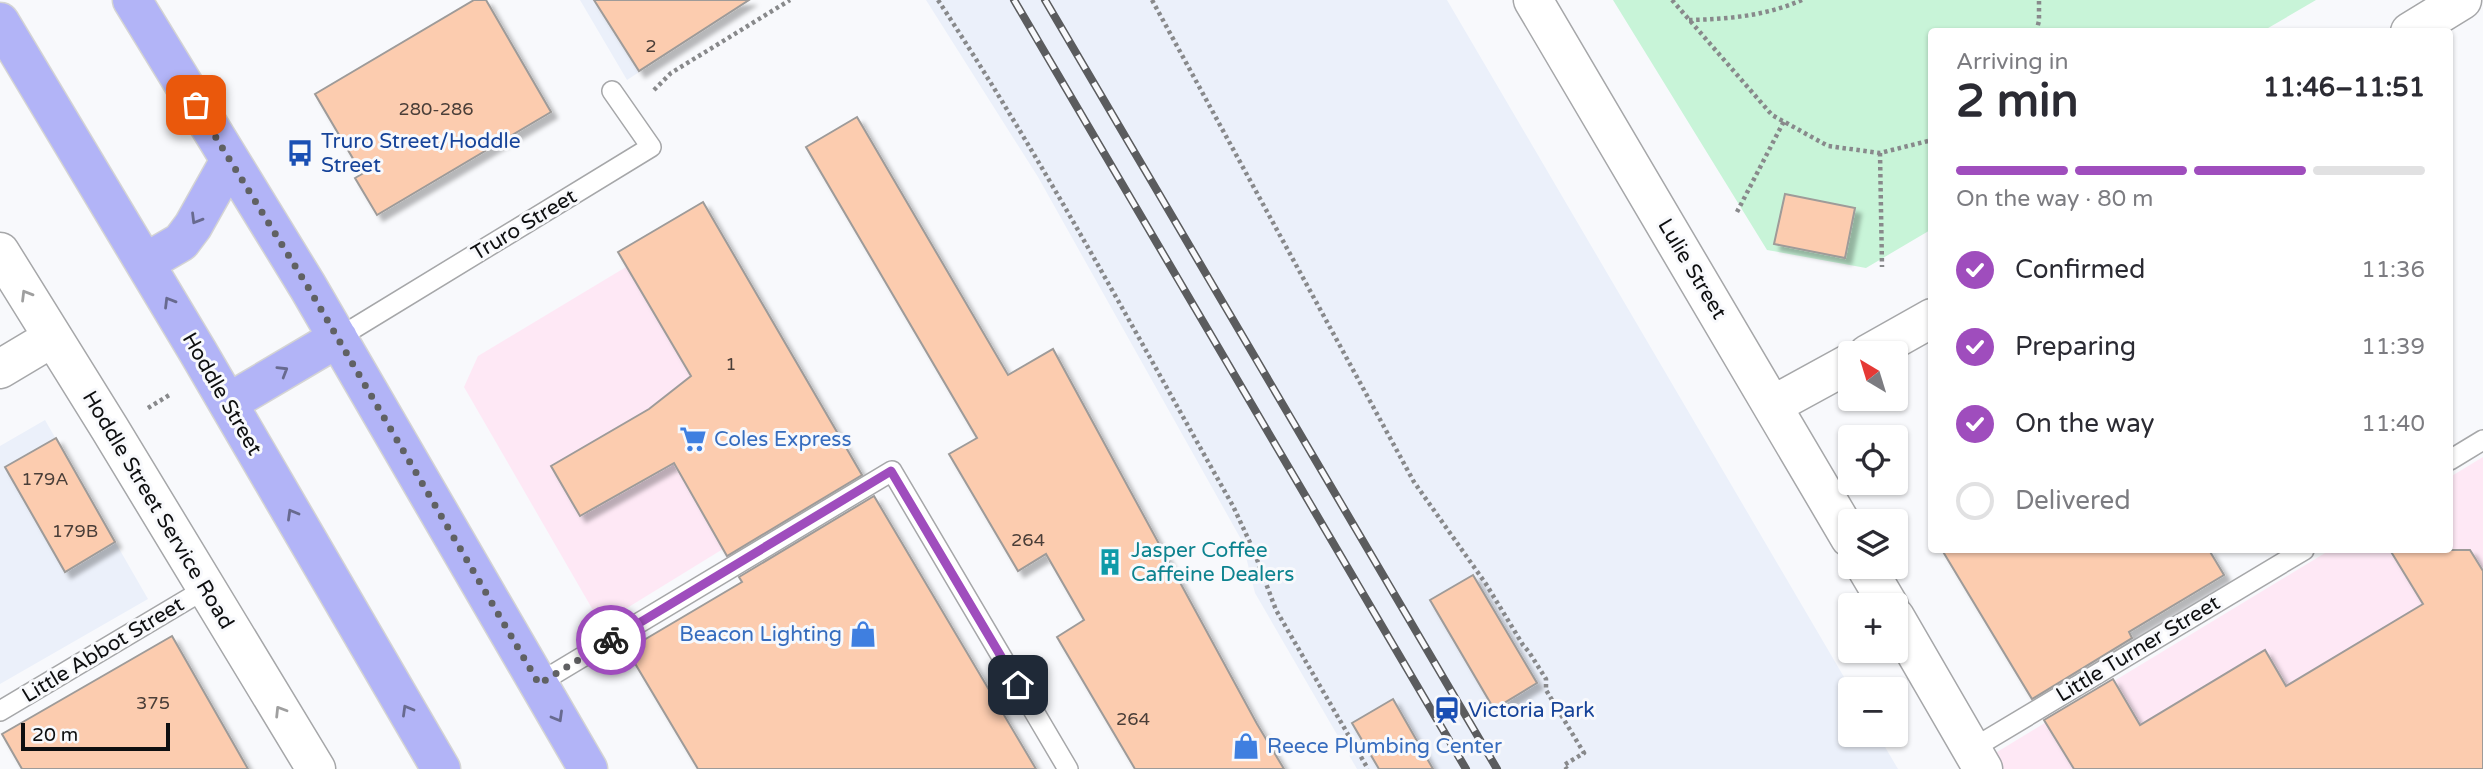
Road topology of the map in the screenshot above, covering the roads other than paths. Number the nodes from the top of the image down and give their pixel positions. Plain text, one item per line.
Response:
1 (132, 0) edge
2 (1533, 0) edge
3 (2462, 0) edge
4 (0, 22) edge
5 (2416, 28) edge
6 (612, 91) dead end
7 (230, 160) junction
8 (0, 252) edge
9 (145, 263) junction
10 (1928, 320) edge
11 (52, 338) junction
12 (338, 338) junction
13 (1891, 341) edge
14 (0, 369) edge
15 (1838, 370) edge
16 (219, 388) junction
17 (1773, 405) junction
18 (2483, 440) edge
19 (2453, 458) edge
20 (1838, 517) edge
21 (2299, 553) edge
22 (205, 589) junction
23 (1908, 640) edge
24 (539, 684) junction
25 (0, 711) edge
26 (1977, 759) edge
27 (316, 769) edge
28 (441, 769) edge
29 (589, 769) edge
30 (1068, 769) edge

1 - 7 highway
2 - 17 street, Lulie Street
3 - 5 street
4 - 9 highway, Hoddle Street
6 - 12 lane, Truro Street
7 -> 9 highway
7 - 12 highway
11 -> 8 street, Hoddle Street Service Road
16 -> 9 highway, Hoddle Street
10 - 13 street
11 - 14 street
11 - 22 street, Hoddle Street Service Road
16 -> 12 highway
12 - 24 highway
15 - 17 street
28 -> 16 highway, Hoddle Street
17 - 20 street, Lulie Street
18 - 19 lane
21 - 26 lane, Little Turner Street
22 - 25 lane, Little Abbot Street
27 -> 22 street, Hoddle Street Service Road
23 - 26 street
24 -> 29 highway
24 - 30 lane

